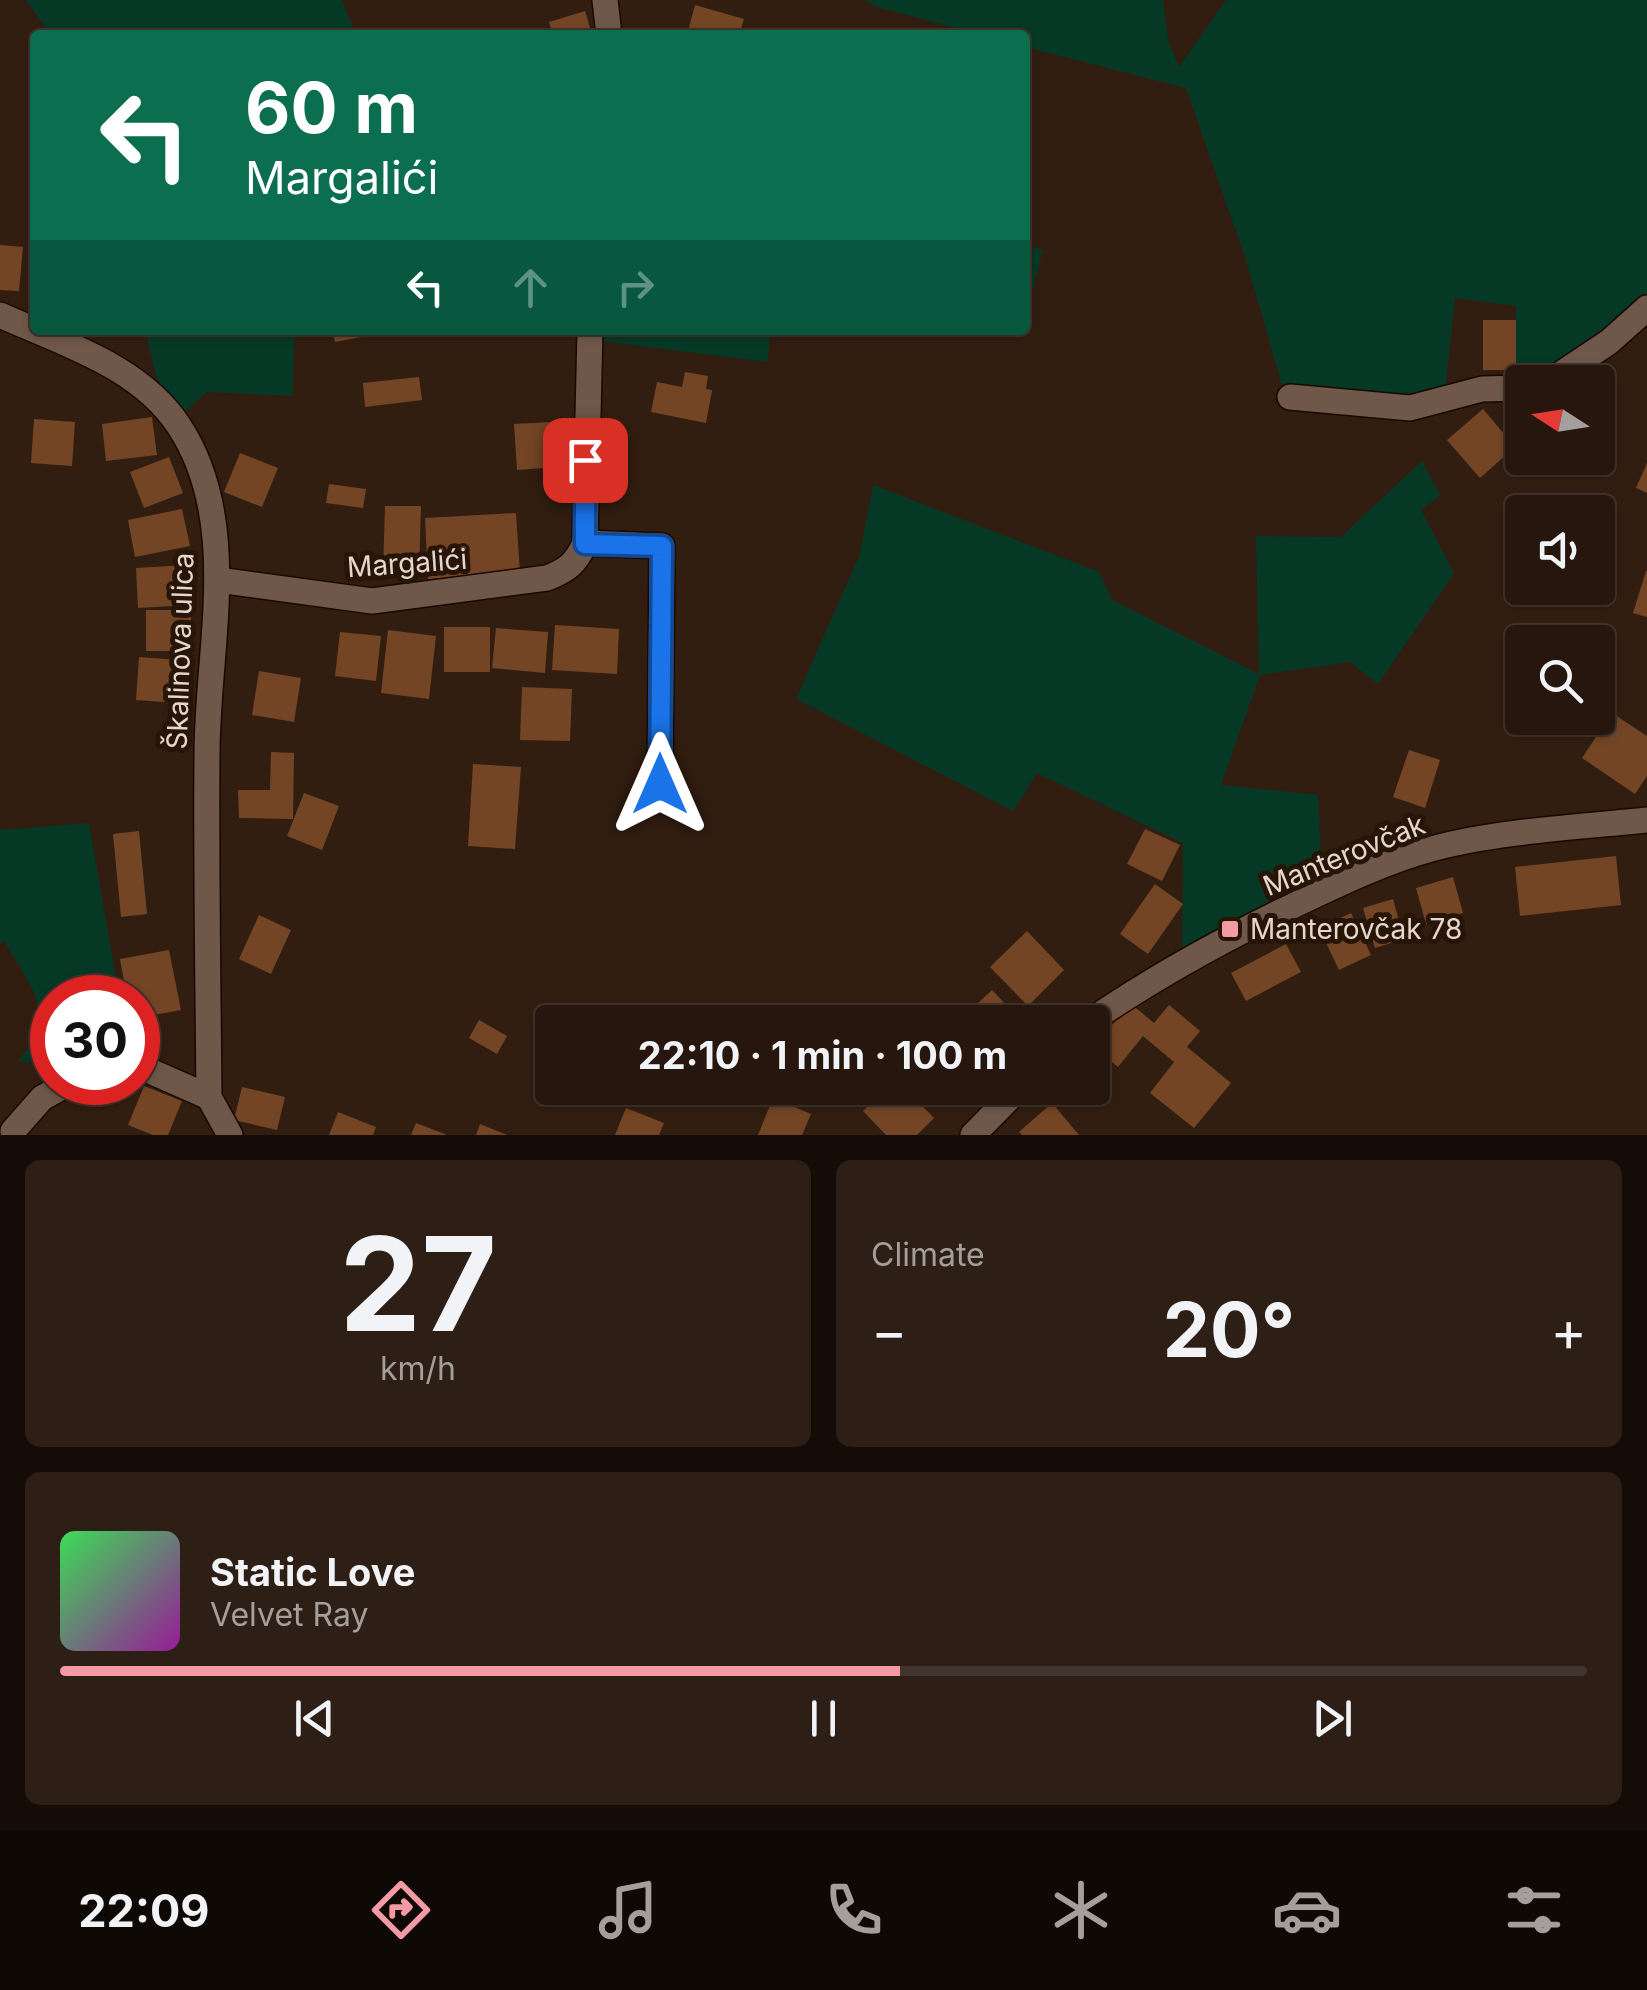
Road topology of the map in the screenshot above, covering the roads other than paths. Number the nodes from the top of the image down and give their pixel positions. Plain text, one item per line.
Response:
1 (605, 0) edge
2 (608, 30) edge
3 (1647, 308) edge
4 (0, 316) edge
5 (30, 329) edge
6 (44, 335) edge
7 (590, 335) edge
8 (1574, 365) edge
9 (1505, 388) edge
10 (1290, 397) dead end
11 (585, 544) junction
12 (218, 580) junction
13 (660, 784) dead end
14 (1647, 820) edge
15 (1110, 1007) edge
16 (160, 1075) edge
17 (209, 1097) junction
18 (36, 1105) edge
19 (1003, 1105) edge
20 (13, 1132) dead end
21 (230, 1135) edge
22 (973, 1135) edge

1 - 2 street
3 - 8 street
4 - 5 street, Škalinova ulica
6 - 12 street, Škalinova ulica
7 - 11 street
9 - 10 street
11 - 12 street, Margalići
11 - 13 street
12 - 17 street, Škalinova ulica
14 - 15 street, Manterovčak
16 - 17 street
17 - 21 street, Škalinova ulica
18 - 20 street
19 - 22 street

